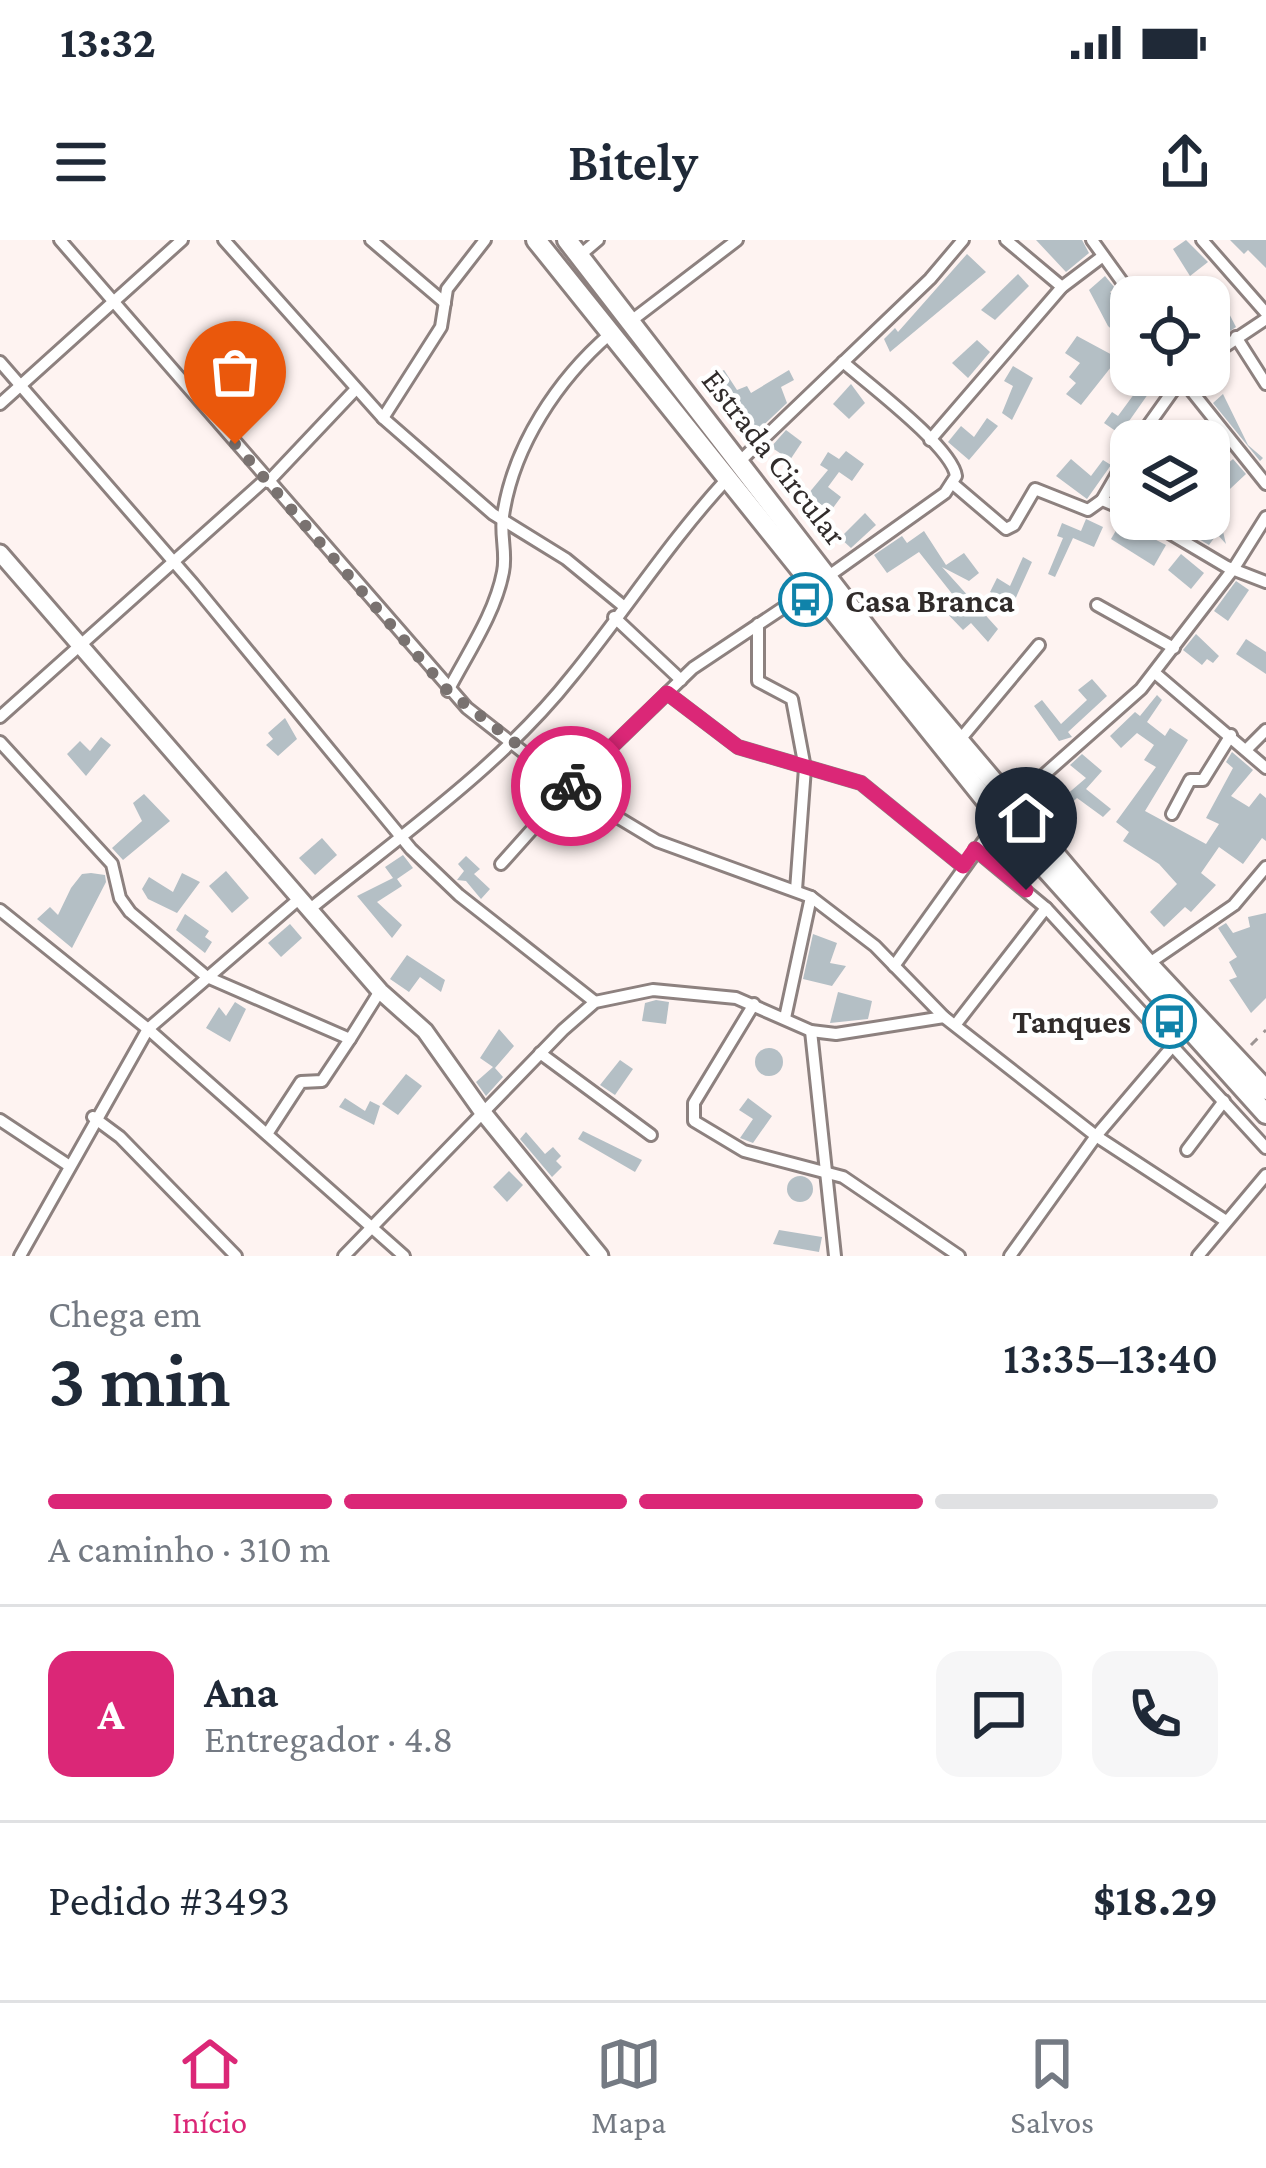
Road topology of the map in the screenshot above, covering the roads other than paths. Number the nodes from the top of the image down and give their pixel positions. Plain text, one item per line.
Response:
1 (60, 240) edge
2 (182, 240) edge
3 (224, 240) edge
4 (371, 240) edge
5 (485, 240) edge
6 (536, 240) edge
7 (598, 240) edge
8 (963, 240) edge
9 (1006, 240) edge
10 (1092, 240) edge
11 (1202, 240) edge
12 (733, 242) edge
13 (573, 248) edge
14 (1103, 256) junction
15 (1118, 276) edge
16 (1062, 287) junction
17 (114, 302) junction
18 (446, 303) junction
19 (1266, 316) edge
20 (631, 321) junction
21 (610, 334) junction
22 (1236, 338) junction
23 (1230, 342) edge
24 (0, 362) edge
25 (844, 362) junction
26 (1266, 384) edge
27 (20, 386) junction
28 (355, 390) junction
29 (1196, 396) edge
30 (0, 404) edge
31 (383, 418) junction
32 (930, 440) junction
33 (738, 463) junction
34 (726, 480) junction
35 (267, 481) junction
36 (952, 482) junction
37 (1266, 484) edge
38 (1110, 486) edge
39 (1102, 500) junction
40 (1110, 503) edge
41 (1266, 517) edge
42 (502, 521) junction
43 (1184, 540) edge
44 (0, 553) edge
45 (174, 562) junction
46 (1234, 568) junction
47 (830, 575) junction
48 (1266, 582) edge
49 (813, 588) junction
50 (622, 605) junction
51 (1097, 605) dead end
52 (614, 617) junction
53 (758, 625) junction
54 (1039, 644) dead end
55 (80, 645) junction
56 (1174, 648) junction
57 (1155, 673) junction
58 (681, 680) junction
59 (448, 691) junction
60 (667, 693) junction
61 (0, 717) edge
62 (1266, 730) edge
63 (1231, 735) junction
64 (0, 742) edge
65 (958, 742) junction
66 (510, 743) junction
67 (1247, 749) junction
68 (1266, 768) edge
69 (805, 769) junction
70 (569, 788) junction
71 (1006, 811) junction
72 (1172, 814) dead end
73 (401, 835) junction
74 (975, 849) junction
75 (501, 864) dead end
76 (963, 866) junction
77 (1266, 868) edge
78 (796, 890) junction
79 (811, 897) junction
80 (305, 904) junction
81 (1046, 908) junction
82 (0, 910) edge
83 (1148, 964) junction
84 (894, 966) junction
85 (207, 977) junction
86 (380, 991) junction
87 (595, 1002) junction
88 (754, 1004) junction
89 (785, 1018) junction
90 (950, 1020) junction
91 (148, 1029) junction
92 (811, 1031) junction
93 (1180, 1036) junction
94 (350, 1040) junction
95 (540, 1053) junction
96 (1266, 1090) edge
97 (1224, 1100) junction
98 (481, 1110) junction
99 (1266, 1114) edge
100 (94, 1117) junction
101 (0, 1120) edge
102 (267, 1134) junction
103 (651, 1135) dead end
104 (1096, 1136) junction
105 (1266, 1148) edge
106 (1187, 1150) dead end
107 (68, 1165) junction
108 (823, 1169) junction
109 (1266, 1175) edge
110 (1226, 1221) junction
111 (370, 1226) junction
112 (20, 1256) edge
113 (236, 1256) edge
114 (344, 1256) edge
115 (404, 1256) edge
116 (600, 1256) edge
117 (835, 1256) edge
118 (959, 1256) edge
119 (1010, 1256) edge
120 (1198, 1256) edge

1 - 17 street
2 - 17 street
3 - 28 street
4 - 18 street
5 - 18 street
6 - 21 main road
7 - 13 street
8 - 25 street
9 - 16 street
10 - 14 street
11 - 19 street
12 - 20 street
13 - 20 main road, Estrada Circular
14 - 15 street
14 - 16 street
16 - 32 street
17 - 27 street
17 - 35 street
18 - 31 street
19 - 22 street
20 - 33 main road, Estrada Circular
21 - 34 main road
21 - 42 street
22 - 23 street
22 - 26 street
24 - 27 street
25 - 32 street
25 - 33 street
27 - 30 street
27 - 45 street
28 - 31 street
28 - 35 street
29 - 37 street
31 - 42 street
32 - 36 street
33 - 47 main road, Estrada Circular
34 - 49 main road
34 - 50 street
35 - 45 street
35 - 59 street
36 - 39 street
36 - 47 street
38 - 39 street
39 - 40 street
41 - 46 street
42 - 50 street
42 - 59 street
43 - 46 street
44 - 55 street
45 - 55 street
45 - 73 street
46 - 48 street
46 - 56 street
47 - 65 main road, Estrada Circular
49 - 53 street
49 - 71 main road
50 - 52 street
51 - 56 street
52 - 58 street
52 - 66 street
53 - 58 street
53 - 69 street
54 - 65 street
55 - 61 street
55 - 80 street
56 - 57 street
57 - 63 street
57 - 71 street
58 - 60 street
59 - 66 street
60 - 69 street
60 - 70 street
62 - 67 street
63 - 67 street
63 - 72 street
64 - 85 street
65 - 71 main road, Estrada Circular
66 - 70 street
66 - 73 street
67 - 68 street
69 - 76 street
69 - 78 street
70 - 75 street
70 - 78 street
71 - 74 street
71 - 83 main road, Estrada Circular
71 - 93 main road
73 - 80 street
73 - 87 street
74 - 76 street
74 - 81 street
76 - 84 street
77 - 83 street
78 - 79 street
79 - 84 street
79 - 89 street
80 - 85 street
80 - 86 street
81 - 90 street
81 - 93 street
82 - 91 street
83 - 96 main road, Estrada Circular
84 - 90 street
85 - 91 street
85 - 94 street
86 - 94 street
86 - 98 street
87 - 88 street
87 - 95 street
88 - 89 street
88 - 108 street
89 - 92 street
90 - 92 street
90 - 104 street
91 - 100 street
91 - 102 street
92 - 108 street
93 - 97 street
93 - 99 main road
93 - 104 street
94 - 102 street
95 - 98 street
95 - 103 street
97 - 105 street
97 - 106 street
98 - 111 street
98 - 116 street
100 - 107 street
100 - 113 street
101 - 107 street
102 - 111 street
104 - 110 street
104 - 119 street
107 - 112 street
108 - 117 street
108 - 118 street
109 - 110 street
110 - 120 street
111 - 114 street
111 - 115 street

